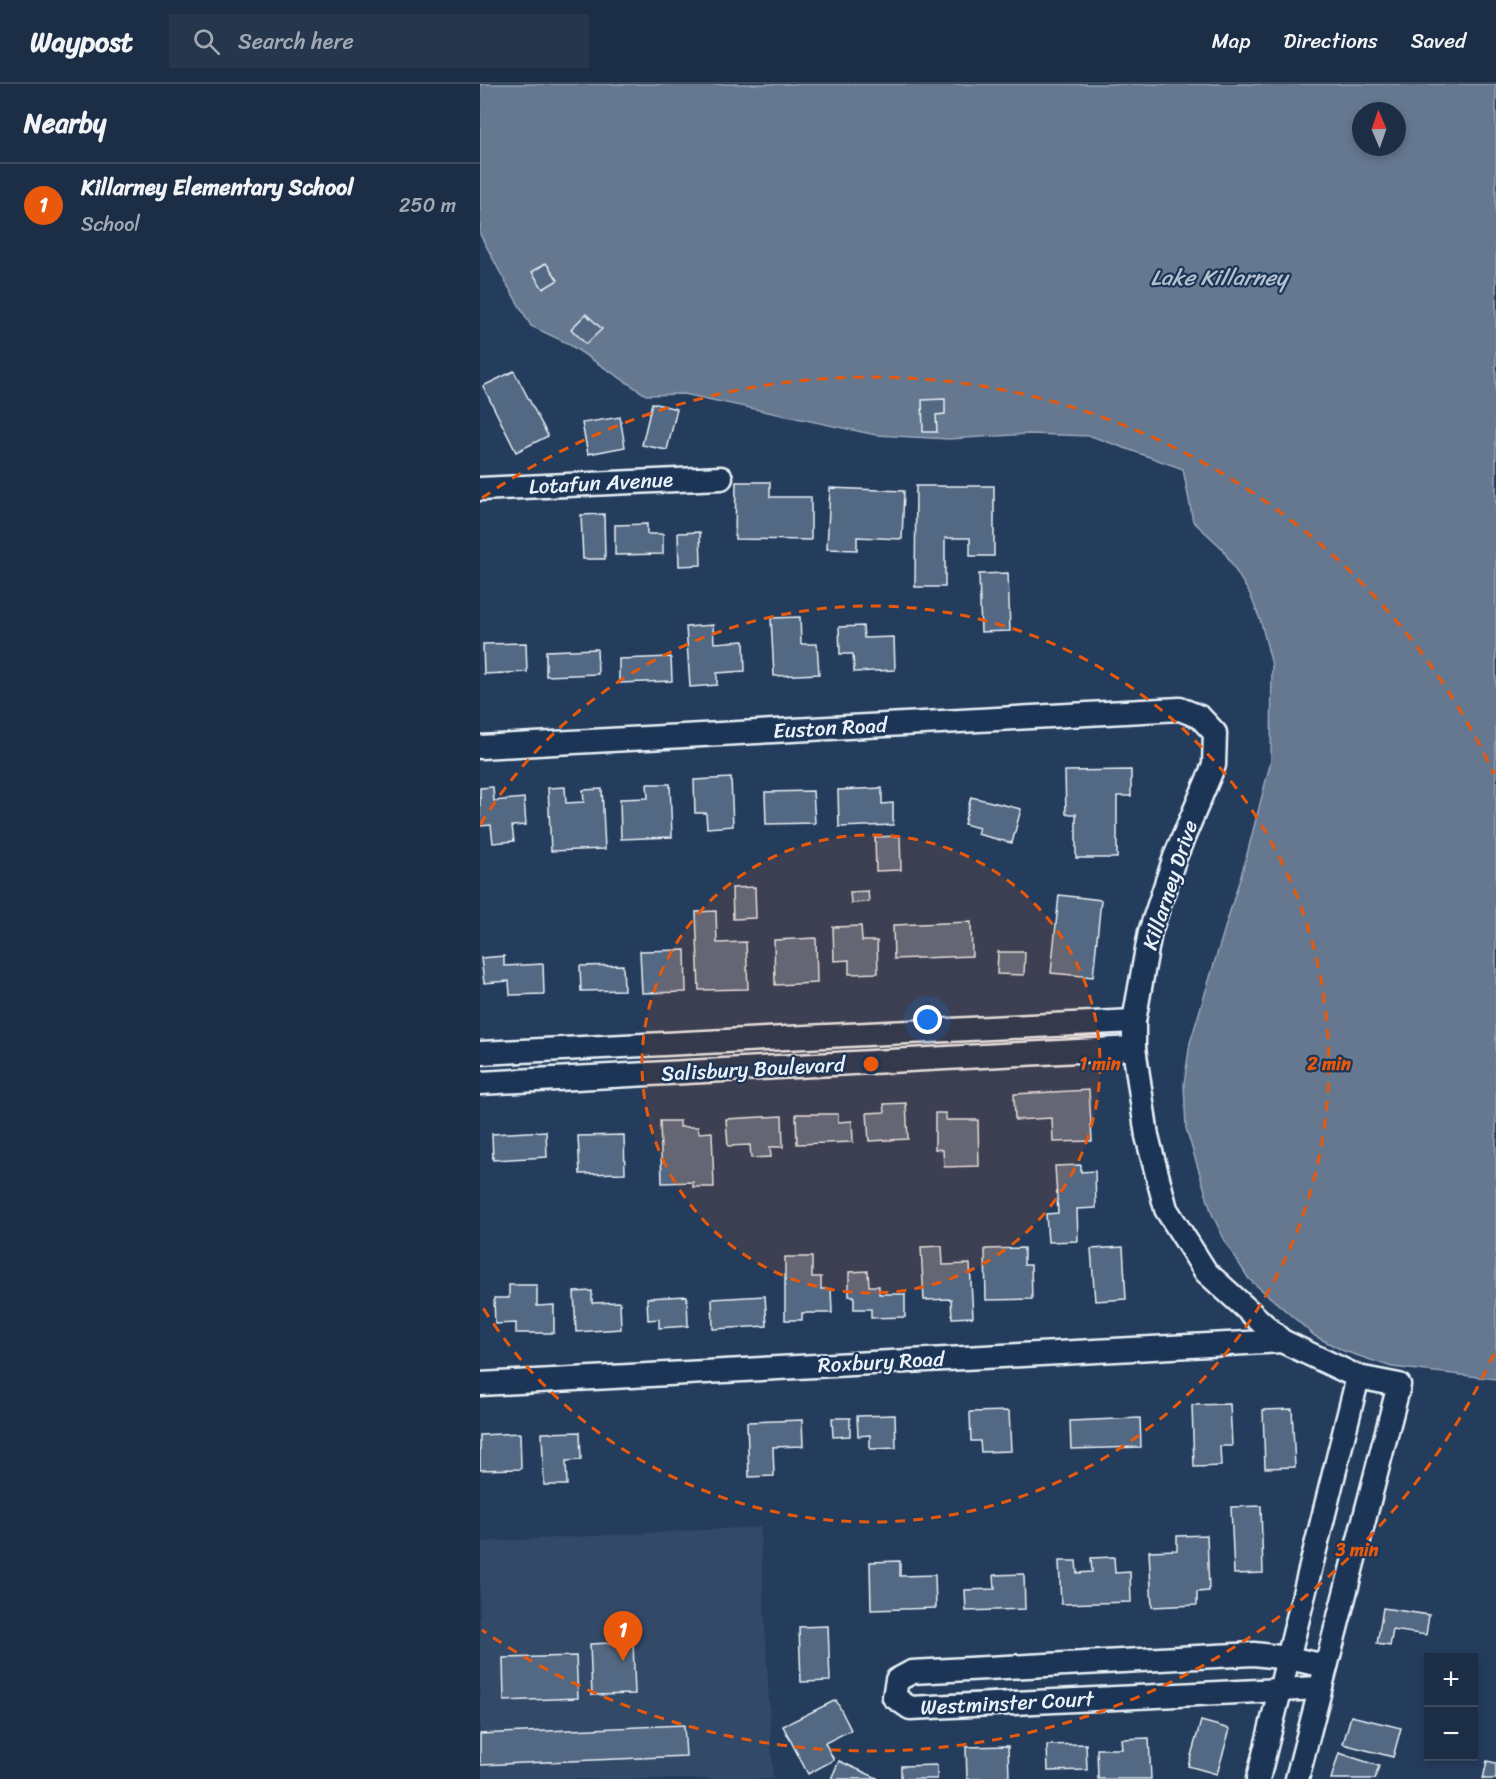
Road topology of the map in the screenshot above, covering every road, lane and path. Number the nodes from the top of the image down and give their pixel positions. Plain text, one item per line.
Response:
1 (721, 478) dead end
2 (480, 489) edge
3 (1180, 709) joint
4 (480, 747) edge
5 (1134, 1021) junction
6 (1134, 1048) junction
7 (480, 1053) edge
8 (480, 1083) edge
9 (1282, 1341) junction
10 (1358, 1377) junction
11 (480, 1384) edge
12 (1288, 1658) junction
13 (1326, 1666) junction
14 (1320, 1688) junction
15 (1280, 1689) junction
16 (1257, 1779) edge
17 (1297, 1779) edge

1 - 2 street, Lotafun Avenue
3 - 4 street, Euston Road
3 - 5 street, Killarney Drive
5 - 6 street, Killarney Drive
5 - 7 street, Salisbury Boulevard
6 - 8 street, Salisbury Boulevard
6 - 9 street, Killarney Drive
9 - 10 street, Killarney Drive
9 - 11 street, Roxbury Road
10 - 12 street
10 - 13 street, Killarney Drive
12 - 13 street, Westminster Court
12 - 15 street
12 - 15 street, Westminster Court
13 - 14 street
14 - 15 street, Westminster Court
14 - 17 street
15 - 16 street

